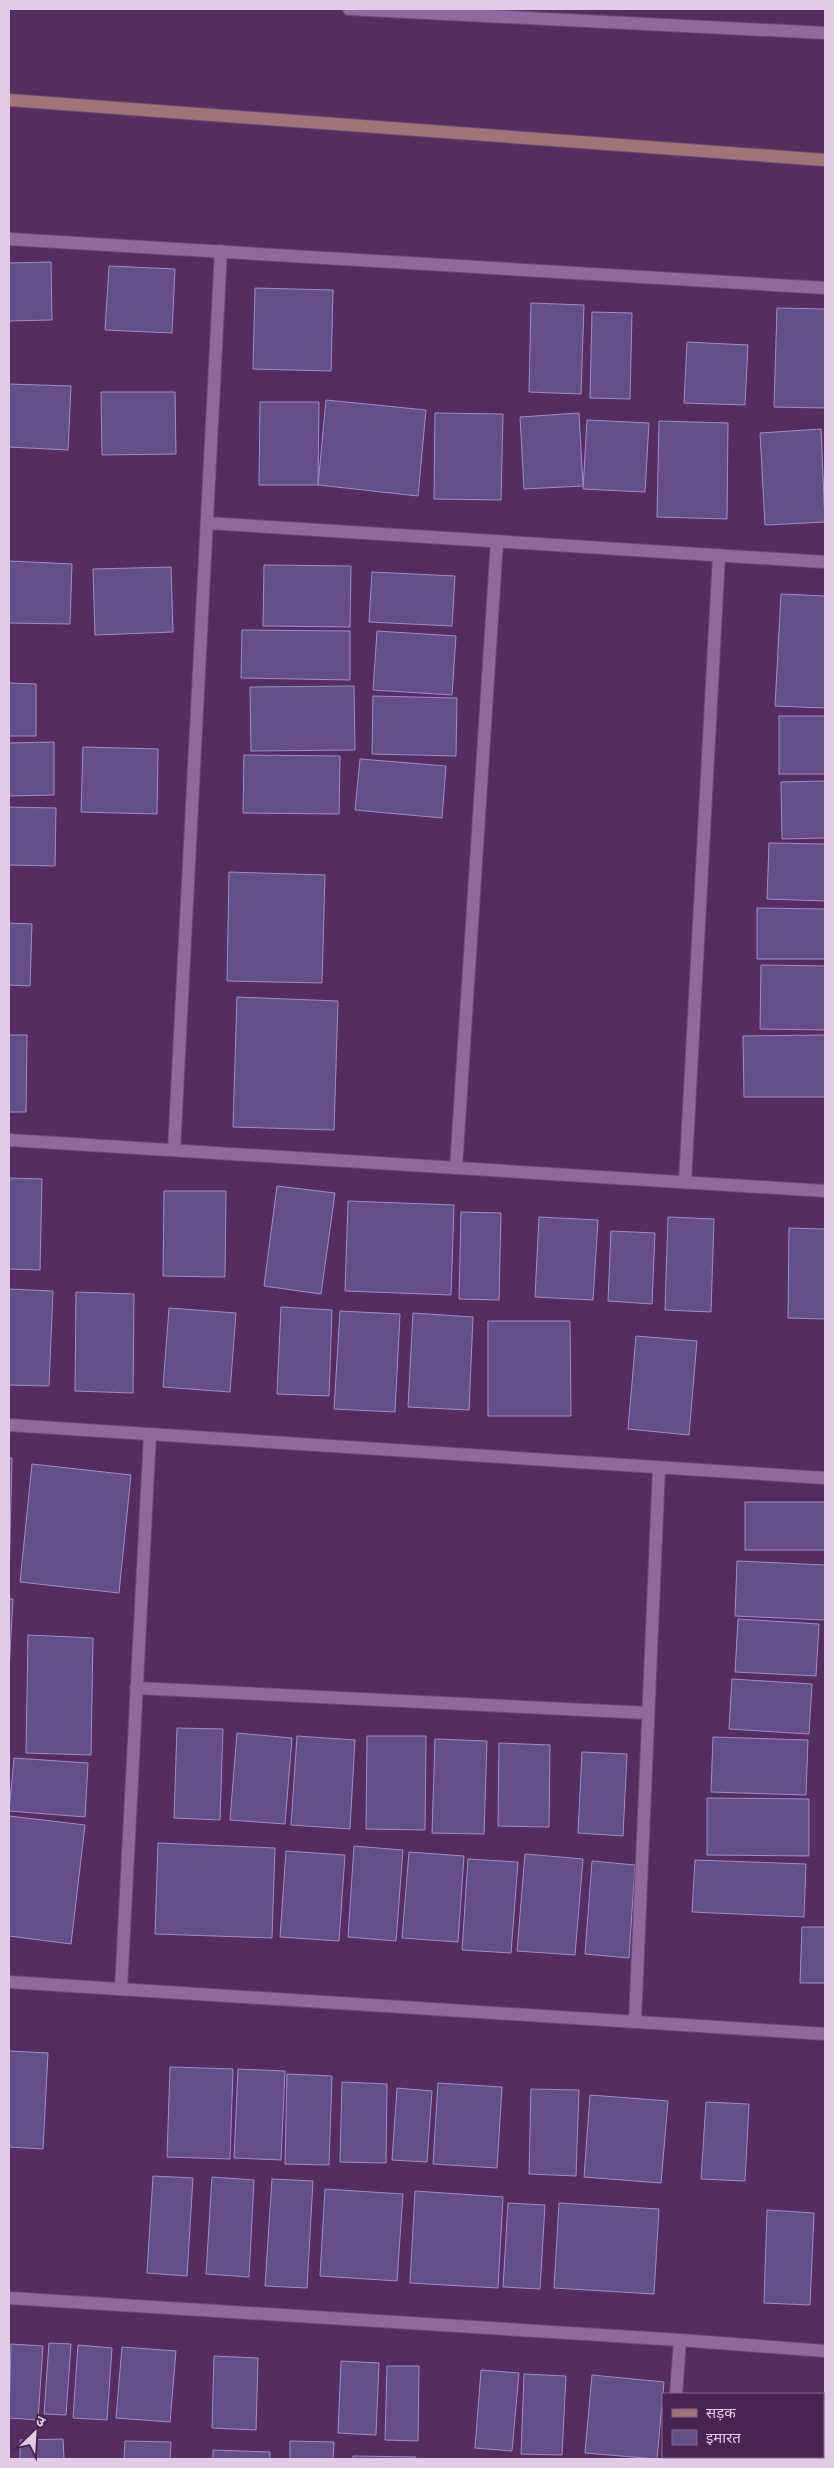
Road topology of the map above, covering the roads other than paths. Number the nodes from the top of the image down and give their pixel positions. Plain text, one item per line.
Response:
1 (350, 9) edge
2 (825, 33) edge
3 (9, 100) edge
4 (825, 160) edge
5 (9, 239) edge
6 (221, 252) junction
7 (825, 288) edge
8 (207, 523) junction
9 (497, 541) junction
10 (719, 555) junction
11 (825, 562) edge
12 (9, 1140) edge
13 (174, 1150) junction
14 (456, 1168) junction
15 (685, 1182) junction
16 (825, 1191) edge
17 (9, 1425) edge
18 (150, 1434) junction
19 (659, 1468) junction
20 (825, 1478) edge
21 (136, 1688) junction
22 (648, 1713) junction
23 (9, 1982) edge
24 (121, 1989) junction
25 (635, 2022) junction
26 (825, 2034) edge
27 (9, 2298) edge
28 (680, 2340) junction
29 (825, 2351) edge
30 (676, 2393) edge

1 - 2 street
3 - 4 street
5 - 6 street
6 - 7 street
6 - 8 street
8 - 9 street
8 - 13 street
9 - 10 street
9 - 14 street
10 - 11 street
10 - 15 street
12 - 13 street
13 - 14 street
14 - 15 street
15 - 16 street
17 - 18 street
18 - 19 street
18 - 21 street
19 - 20 street
19 - 22 street
21 - 22 street
21 - 24 street
22 - 25 street
23 - 24 street
24 - 25 street
25 - 26 street
27 - 28 street
28 - 29 street
28 - 30 street

